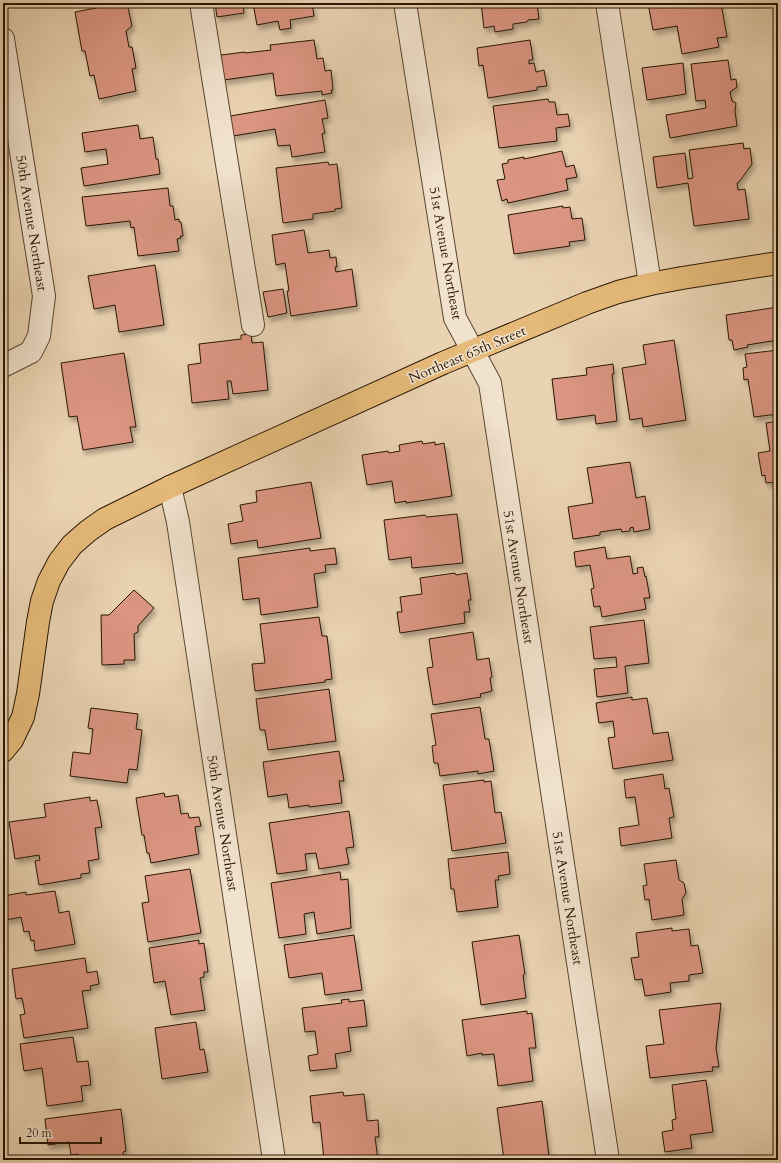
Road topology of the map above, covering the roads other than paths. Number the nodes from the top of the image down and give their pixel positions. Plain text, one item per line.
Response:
1 (201, 3) edge
2 (405, 3) edge
3 (607, 3) edge
4 (3, 39) edge
5 (778, 263) edge
6 (650, 284) junction
7 (253, 325) dead end
8 (472, 350) junction
9 (3, 366) edge
10 (170, 487) junction
11 (3, 751) edge
12 (274, 1160) edge
13 (608, 1160) edge

1 - 7 street
2 - 8 street, 51st Avenue Northeast
3 - 6 street
4 - 9 street, 50th Avenue Northeast
5 - 6 main road, Northeast 65th Street
6 - 8 main road, Northeast 65th Street
8 - 10 main road, Northeast 65th Street
8 - 13 street, 51st Avenue Northeast
10 - 11 main road, Northeast 65th Street
10 - 12 street, 50th Avenue Northeast

